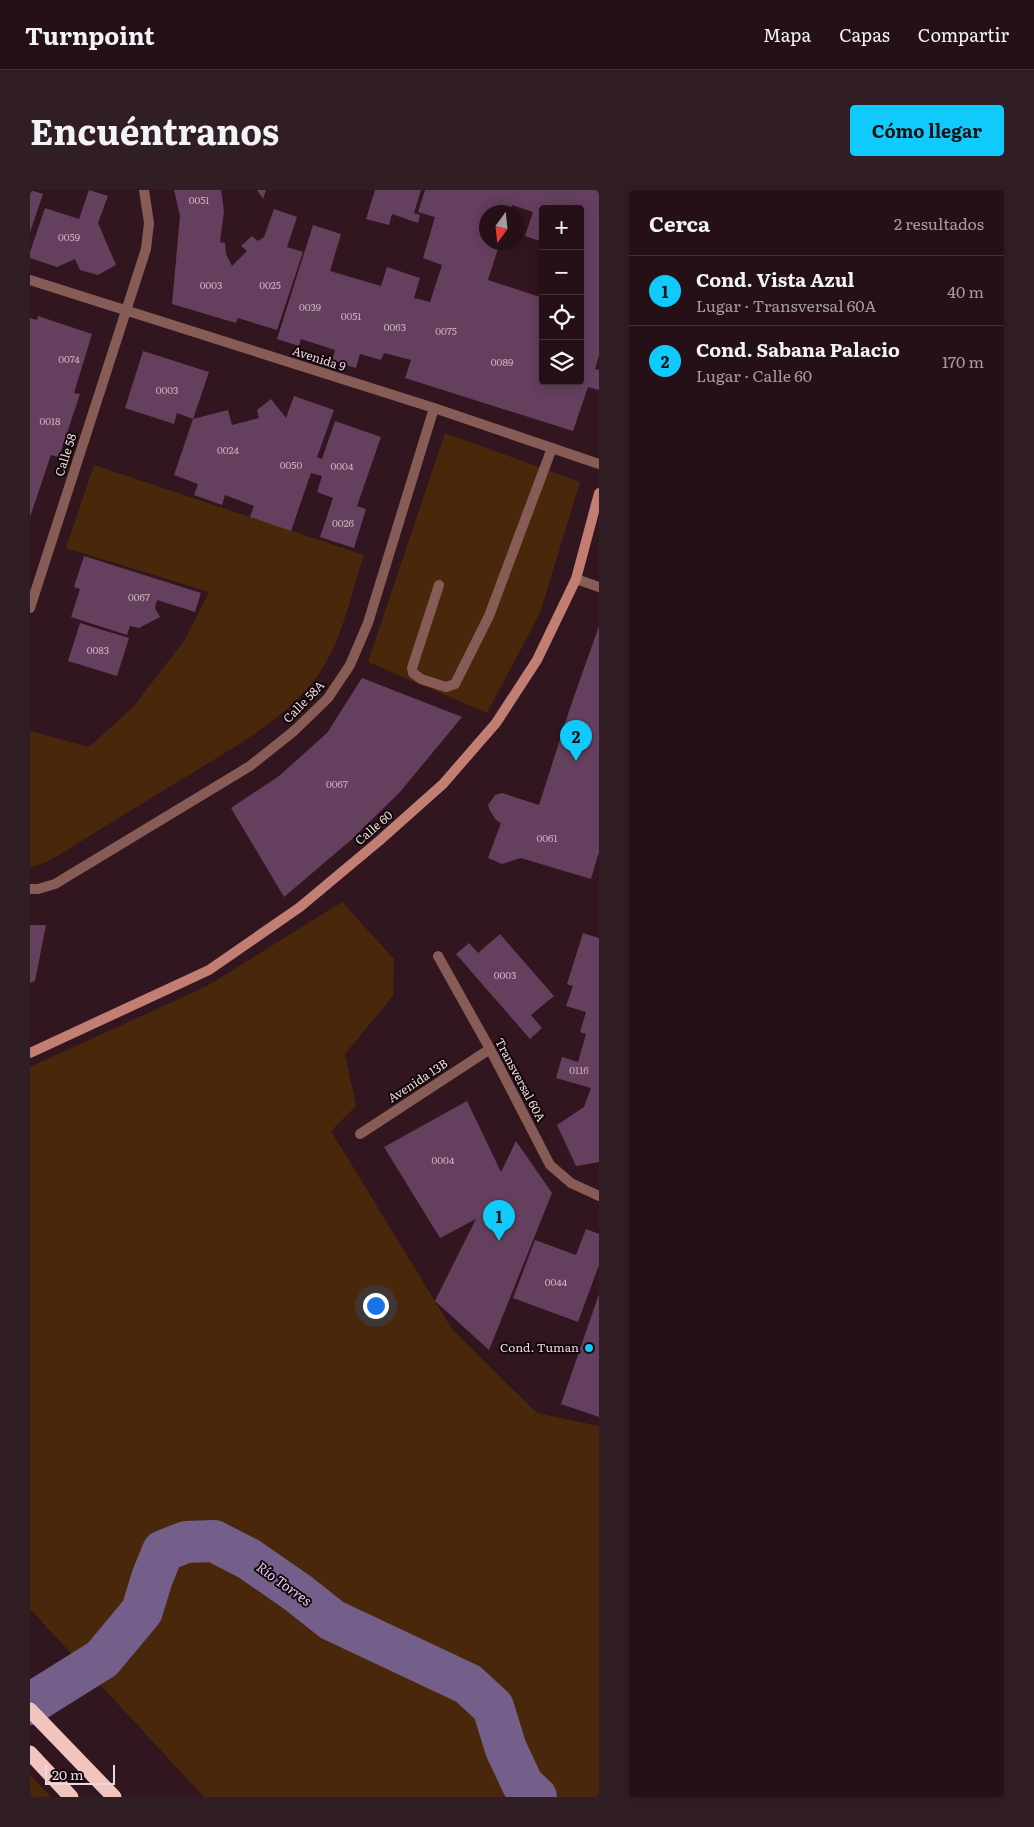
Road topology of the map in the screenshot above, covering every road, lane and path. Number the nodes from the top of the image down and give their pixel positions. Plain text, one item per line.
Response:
1 (144, 190) edge
2 (30, 280) edge
3 (127, 311) junction
4 (434, 408) junction
5 (552, 448) junction
6 (599, 464) edge
7 (599, 493) edge
8 (576, 579) junction
9 (34, 581) edge
10 (438, 585) dead end
11 (599, 587) edge
12 (30, 608) edge
13 (34, 889) edge
14 (438, 956) dead end
15 (490, 1048) junction
16 (30, 1053) edge
17 (360, 1134) dead end
18 (599, 1196) edge
19 (30, 1710) edge
20 (30, 1753) edge
21 (66, 1792) edge
22 (114, 1797) edge

1 - 3 street, Calle 58
2 - 3 street, Avenida 9
3 - 4 street, Avenida 9
3 - 9 street, Calle 58
4 - 5 street, Avenida 9
4 - 13 street, Calle 58A
5 - 6 street, Avenida 9
5 - 10 street
7 - 8 street, Calle 60
8 - 11 street
8 - 16 street, Calle 60
9 - 12 street, Calle 58
14 - 15 street, Transversal 60A
15 - 17 street, Avenida 13B
15 - 18 street, Transversal 60A
19 - 22 highway
20 - 21 highway

